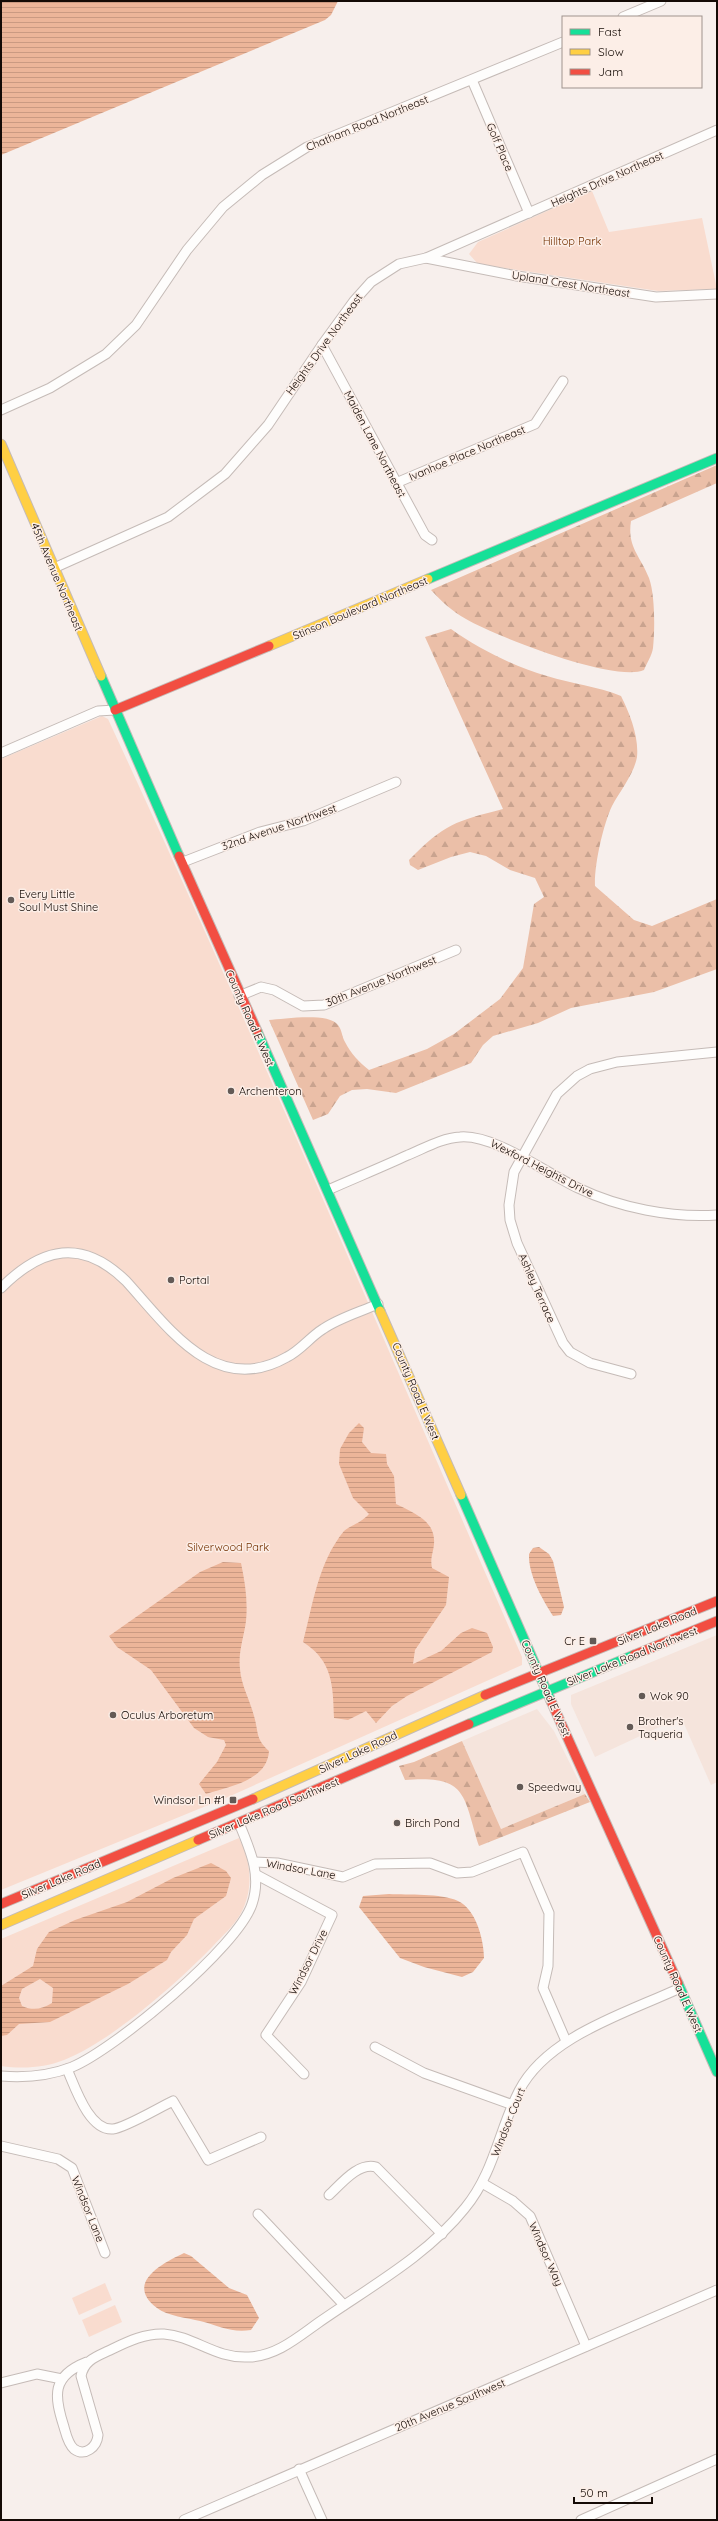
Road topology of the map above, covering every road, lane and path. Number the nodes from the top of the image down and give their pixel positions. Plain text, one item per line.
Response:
1 (661, 1) edge
2 (625, 16) edge
3 (562, 42) edge
4 (472, 80) junction
5 (717, 130) edge
6 (528, 213) junction
7 (426, 258) junction
8 (717, 294) edge
9 (322, 344) junction
10 (563, 381) dead end
11 (1, 410) edge
12 (1, 444) edge
13 (717, 458) edge
14 (396, 483) junction
15 (432, 540) dead end
16 (54, 568) junction
17 (115, 710) junction
18 (1, 753) edge
19 (396, 782) dead end
20 (183, 862) junction
21 (456, 950) dead end
22 (239, 996) junction
23 (717, 1052) edge
24 (521, 1158) junction
25 (328, 1190) junction
26 (717, 1215) edge
27 (1, 1288) edge
28 (378, 1304) junction
29 (631, 1374) dead end
30 (717, 1601) edge
31 (717, 1621) edge
32 (539, 1674) junction
33 (546, 1691) junction
34 (239, 1823) junction
35 (254, 1862) junction
36 (256, 1875) junction
37 (1, 1904) edge
38 (1, 1925) edge
39 (680, 1988) junction
40 (566, 2041) junction
41 (375, 2047) dead end
42 (67, 2068) junction
43 (717, 2072) edge
44 (304, 2074) dead end
45 (1, 2076) edge
46 (513, 2105) junction
47 (261, 2137) dead end
48 (1, 2146) edge
49 (482, 2183) junction
50 (329, 2194) dead end
51 (258, 2214) dead end
52 (442, 2234) junction
53 (105, 2253) dead end
54 (717, 2290) edge
55 (344, 2305) junction
56 (586, 2346) junction
57 (87, 2362) junction
58 (62, 2379) junction
59 (1, 2383) edge
60 (717, 2459) edge
61 (299, 2469) junction
62 (184, 2520) edge
63 (322, 2520) edge
64 (581, 2520) edge

1 - 2 street
3 - 4 street, Chatham Road Northeast
4 - 6 street, Golf Place
4 - 11 street, Chatham Road Northeast
5 - 6 street, Heights Drive Northeast
6 - 7 street, Heights Drive Northeast
7 - 8 street, Upland Crest Northeast
7 - 9 street, Heights Drive Northeast
9 - 14 street, Maiden Lane Northeast
9 - 16 street, Heights Drive Northeast
10 - 14 street, Ivanhoe Place Northeast
12 - 16 street, 45th Avenue Northeast
13 - 17 street, Stinson Boulevard Northeast
14 - 15 street, Maiden Lane Northeast
16 - 17 street, 45th Avenue Northeast
17 - 18 street, Stinson Boulevard Northeast
17 - 20 street, County Road E West
19 - 20 street, 32nd Avenue Northwest
20 - 22 street, County Road E West
21 - 22 street, 30th Avenue Northwest
22 - 25 street, County Road E West
23 - 24 street, Ashley Terrace
24 - 25 street, Wexford Heights Drive
24 - 26 street, Wexford Heights Drive
24 - 29 street, Ashley Terrace
25 - 28 street, County Road E West
27 - 28 street
28 - 32 street, County Road E West
30 - 32 street, Silver Lake Road
31 - 33 street, Silver Lake Road Northwest
32 - 33 street, County Road E West
32 - 37 street, Silver Lake Road
33 - 34 street, Silver Lake Road Southwest
33 - 39 street, County Road E West
34 - 35 street, Windsor Lane
34 - 38 street, Silver Lake Road Southwest
35 - 36 street, Windsor Lane
35 - 40 street, Windsor Lane
36 - 42 street, Windsor Lane
36 - 44 street, Windsor Drive
39 - 40 street, Windsor Court
39 - 43 street, County Road E West
40 - 46 street, Windsor Court
41 - 46 street
42 - 45 street, Windsor Lane
42 - 47 street
46 - 49 street, Windsor Court
48 - 53 street, Windsor Lane
49 - 52 street, Windsor Court
49 - 56 street, Windsor Way
50 - 52 street
51 - 55 street
52 - 55 street, Windsor Court
54 - 56 street, 20th Avenue Southwest
55 - 57 street, Windsor Court
56 - 61 street, 20th Avenue Southwest
57 - 58 street, Windsor Court
57 - 58 street
58 - 59 street
60 - 64 street
61 - 62 street, 20th Avenue Southwest
61 - 63 street

